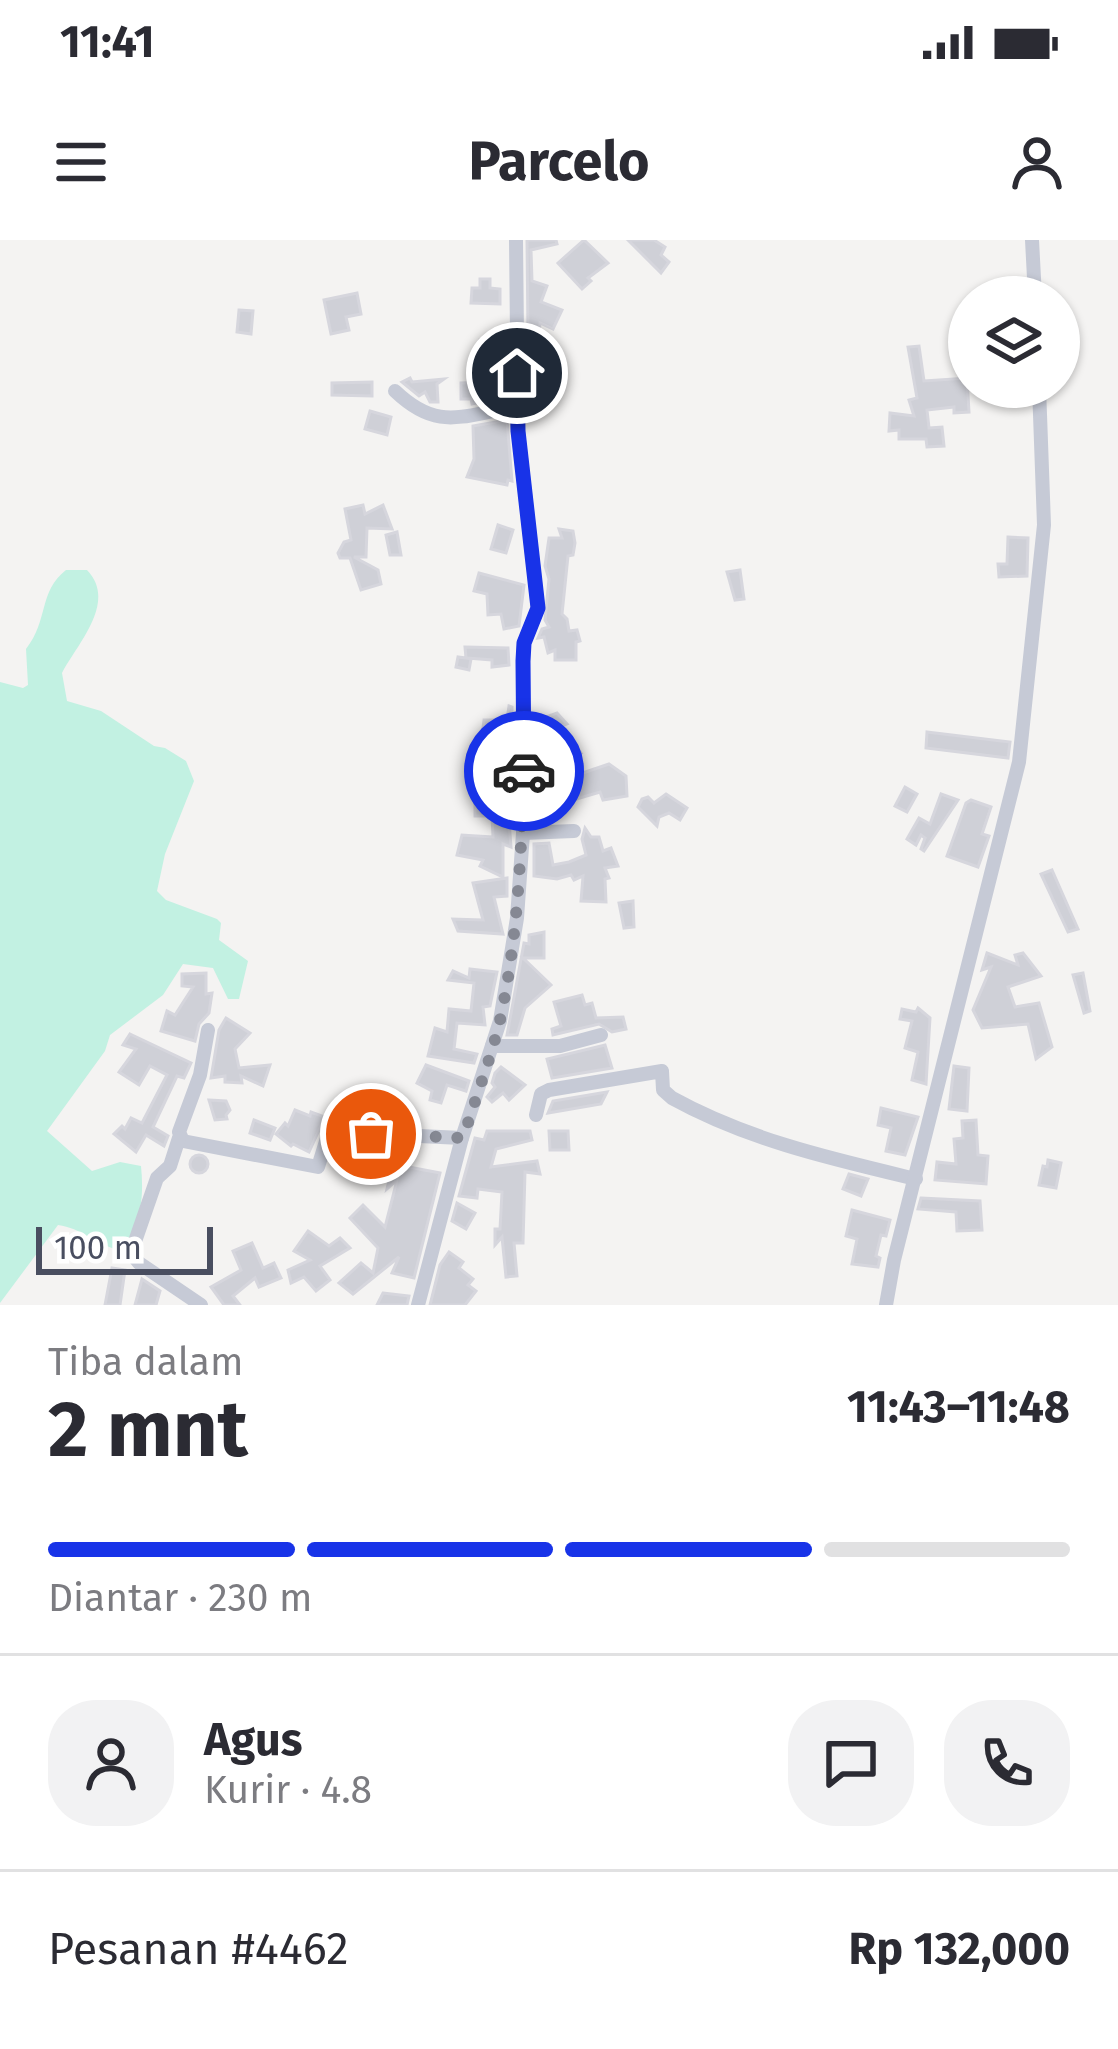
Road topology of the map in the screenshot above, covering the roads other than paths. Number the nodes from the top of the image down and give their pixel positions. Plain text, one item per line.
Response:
1 (516, 240) edge
2 (1032, 240) edge
3 (1034, 276) edge
4 (395, 392) dead end
5 (517, 407) junction
6 (1040, 408) edge
7 (574, 831) dead end
8 (523, 833) junction
9 (208, 1030) dead end
10 (601, 1035) dead end
11 (492, 1046) junction
12 (536, 1115) dead end
13 (178, 1138) junction
14 (462, 1138) junction
15 (916, 1179) junction
16 (201, 1305) edge
17 (418, 1305) edge
18 (886, 1305) edge

1 - 5 street
2 - 3 street
4 - 5 street
5 - 8 street
6 - 15 street
7 - 8 street
8 - 11 street
9 - 13 street
10 - 11 street
11 - 14 street
12 - 15 street
13 - 14 street
13 - 16 street
14 - 17 street
15 - 18 street

